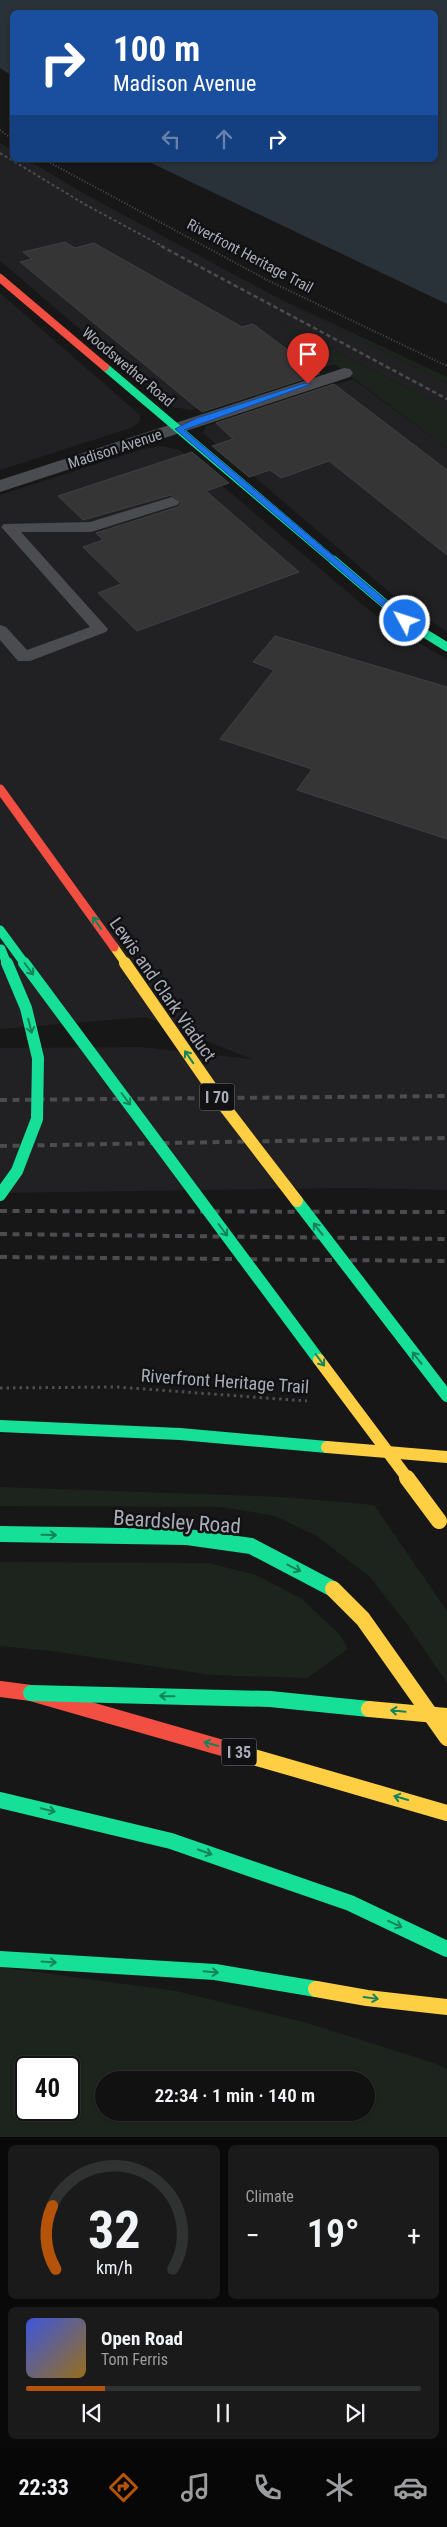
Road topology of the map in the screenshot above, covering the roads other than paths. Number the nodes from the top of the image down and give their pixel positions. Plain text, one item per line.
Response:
1 (0, 278) edge
2 (344, 372) dead end
3 (178, 429) junction
4 (0, 486) edge
5 (172, 502) dead end
6 (3, 524) edge
7 (0, 630) edge
8 (447, 647) edge
9 (0, 789) edge
10 (0, 930) edge
11 (0, 948) edge
12 (0, 1195) edge
13 (447, 1396) edge
14 (0, 1426) edge
15 (447, 1457) edge
16 (443, 1527) edge
17 (0, 1534) edge
18 (0, 1689) edge
19 (31, 1693) junction
20 (447, 1716) edge
21 (447, 1738) edge
22 (0, 1800) edge
23 (447, 1813) edge
24 (447, 1949) edge
25 (0, 1959) edge
26 (447, 2007) edge

1 - 3 main road, Woodswether Road
2 - 3 street, Madison Avenue
3 - 4 street, Madison Avenue
3 - 8 main road, Woodswether Road
5 - 6 lane
6 - 7 lane
13 -> 9 main road, Lewis and Clark Viaduct / I 70, bridge
10 -> 16 main road, bridge
11 -> 12 main road, bridge
14 - 15 main road
17 -> 21 main road, Beardsley Road
18 - 19 main road, I 35
20 -> 19 main road, bridge
23 -> 19 main road, I 35, bridge
22 -> 24 main road
25 -> 26 main road

